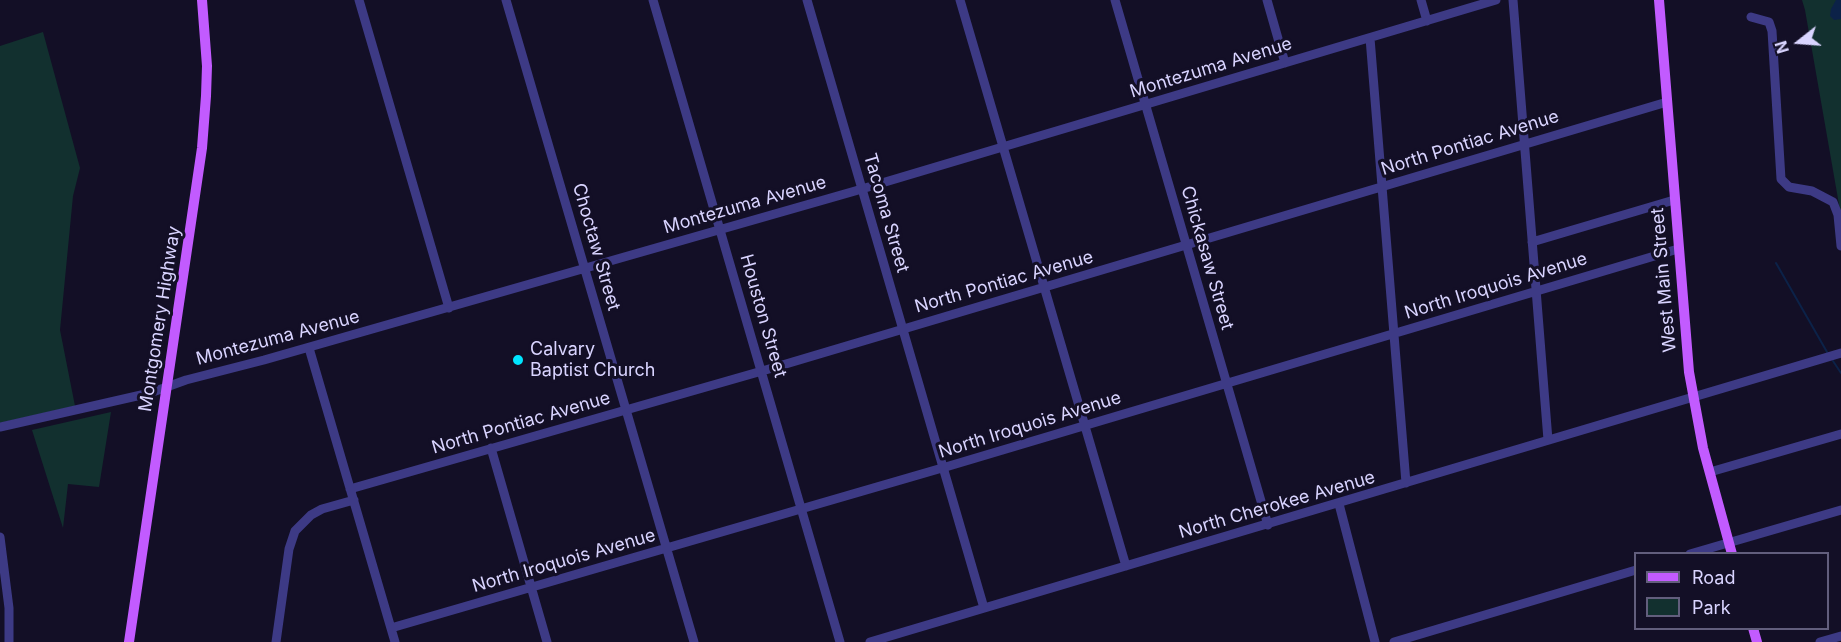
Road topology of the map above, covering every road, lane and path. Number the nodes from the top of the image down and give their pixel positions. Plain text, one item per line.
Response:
1 (202, 0) edge
2 (359, 0) edge
3 (506, 0) edge
4 (653, 0) edge
5 (807, 0) edge
6 (960, 0) edge
7 (1114, 0) edge
8 (1267, 0) edge
9 (1422, 0) edge
10 (1496, 0) edge
11 (1513, 0) edge
12 (1659, 0) edge
13 (1751, 17) dead end
14 (1427, 21) junction
15 (1370, 38) junction
16 (1285, 63) junction
17 (1667, 102) junction
18 (1145, 105) junction
19 (1524, 144) junction
20 (1003, 146) junction
21 (1382, 187) junction
22 (862, 189) junction
23 (1674, 200) junction
24 (720, 229) junction
25 (1532, 242) junction
26 (1186, 245) junction
27 (1841, 246) edge
28 (1678, 249) junction
29 (584, 269) junction
30 (1044, 288) junction
31 (1536, 291) junction
32 (448, 308) junction
33 (903, 329) junction
34 (1394, 334) junction
35 (309, 348) junction
36 (1841, 353) edge
37 (762, 371) junction
38 (1226, 383) junction
39 (166, 387) junction
40 (1692, 396) junction
41 (626, 410) junction
42 (1085, 426) junction
43 (0, 427) edge
44 (1841, 434) edge
45 (1548, 440) junction
46 (491, 448) junction
47 (944, 468) junction
48 (1710, 472) junction
49 (1406, 483) junction
50 (350, 489) junction
51 (354, 500) junction
52 (1339, 504) junction
53 (802, 509) junction
54 (1841, 510) edge
55 (1268, 525) junction
56 (0, 537) edge
57 (1729, 542) junction
58 (666, 549) junction
59 (1696, 552) edge
60 (1732, 552) edge
61 (1126, 566) junction
62 (1634, 570) edge
63 (532, 588) junction
64 (984, 608) junction
65 (391, 628) junction
66 (1841, 636) edge
67 (9, 642) edge
68 (129, 642) edge
69 (276, 642) edge
70 (395, 642) edge
71 (547, 642) edge
72 (694, 642) edge
73 (840, 642) edge
74 (870, 642) edge
75 (1375, 642) edge
76 (1394, 642) edge
77 (1820, 642) edge

1 - 39 main road, Montgomery Highway
2 - 32 street
3 - 29 street, Choctaw Street
4 - 24 street, Houston Street
5 - 22 street, Tacoma Street
6 - 20 street
7 - 18 street, Chickasaw Street
8 - 16 street
9 - 14 street
10 - 14 street, Montezuma Avenue
11 - 19 street
12 - 17 main road, West Main Street
13 - 27 street
14 - 15 street, Montezuma Avenue
15 - 16 street, Montezuma Avenue
15 - 21 street
16 - 18 street, Montezuma Avenue
17 - 19 street, North Pontiac Avenue
17 - 23 main road, West Main Street
18 - 20 street, Montezuma Avenue
18 - 26 street, Chickasaw Street
19 - 21 street, North Pontiac Avenue
19 - 25 street
20 - 22 street, Montezuma Avenue
20 - 30 street
21 - 26 street, North Pontiac Avenue
21 - 34 street
22 - 24 street, Montezuma Avenue
22 - 33 street, Tacoma Street
23 - 25 street
23 - 28 main road, West Main Street
24 - 29 street, Montezuma Avenue
24 - 37 street, Houston Street
25 - 31 street
26 - 30 street, North Pontiac Avenue
26 - 38 street, Chickasaw Street
28 - 31 street, North Iroquois Avenue
28 - 40 main road, West Main Street
29 - 32 street, Montezuma Avenue
29 - 41 street, Choctaw Street
30 - 33 street, North Pontiac Avenue
30 - 42 street
31 - 34 street, North Iroquois Avenue
31 - 45 street
32 - 35 street, Montezuma Avenue
33 - 37 street, North Pontiac Avenue
33 - 47 street, Tacoma Street
34 - 38 street, North Iroquois Avenue
34 - 49 street
35 - 39 street, Montezuma Avenue
35 - 50 street
36 - 40 street, North Cherokee Avenue
37 - 41 street, North Pontiac Avenue
37 - 53 street, Houston Street
38 - 42 street, North Iroquois Avenue
38 - 55 street, Chickasaw Street
39 - 43 street, Montezuma Avenue
39 - 68 main road, Montgomery Highway
40 - 45 street, North Cherokee Avenue
40 - 48 main road, West Main Street
41 - 46 street, North Pontiac Avenue
41 - 58 street, Choctaw Street
42 - 47 street, North Iroquois Avenue
42 - 61 street
44 - 48 street
45 - 49 street, North Cherokee Avenue
46 - 50 street, North Pontiac Avenue
46 - 63 street
47 - 53 street, North Iroquois Avenue
47 - 64 street, Tacoma Street
48 - 57 main road, West Main Street
49 - 52 street, North Cherokee Avenue
50 - 51 street
51 - 65 street
51 - 69 street
52 - 55 street, North Cherokee Avenue
52 - 75 street
53 - 58 street, North Iroquois Avenue
53 - 73 street, Houston Street
54 - 57 street
55 - 61 street, North Cherokee Avenue
56 - 67 street
57 - 59 street
57 - 60 main road, West Main Street
58 - 63 street, North Iroquois Avenue
58 - 72 street, Choctaw Street
61 - 64 street, North Cherokee Avenue
62 - 76 street
63 - 65 street, North Iroquois Avenue
63 - 71 street
64 - 74 street, North Cherokee Avenue
65 - 70 street
66 - 77 street

